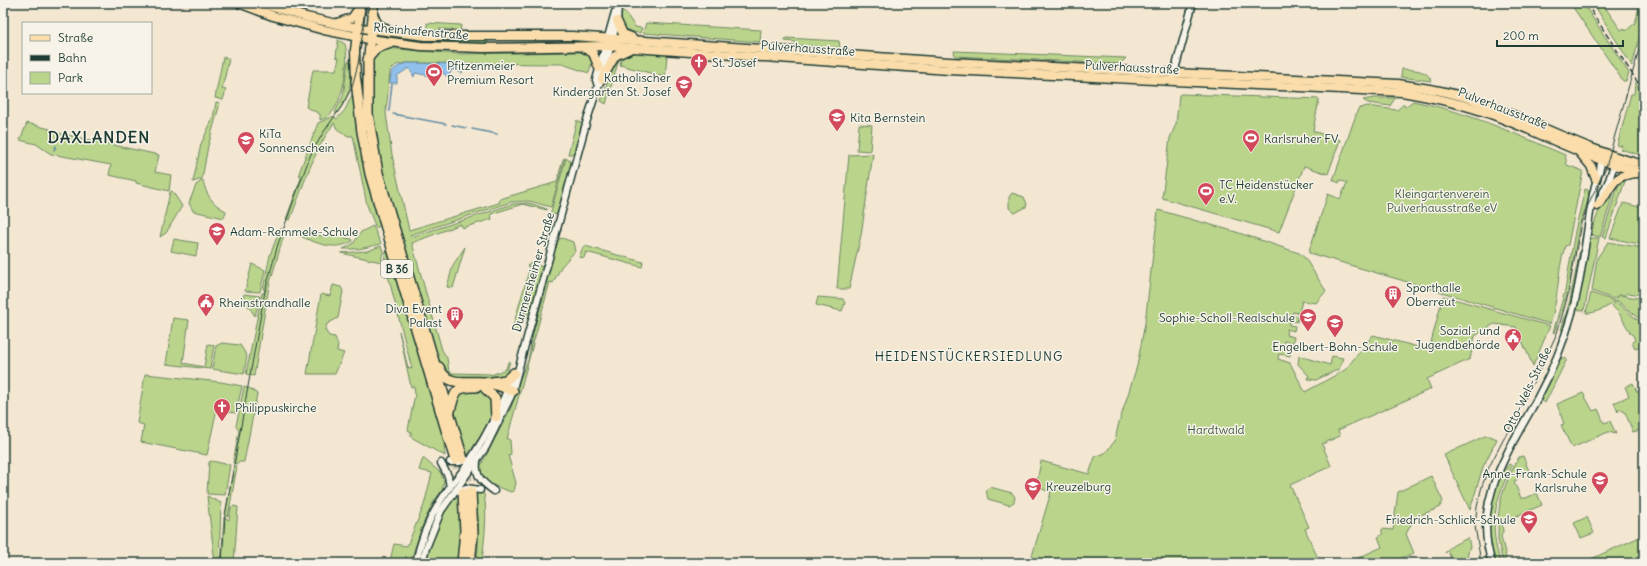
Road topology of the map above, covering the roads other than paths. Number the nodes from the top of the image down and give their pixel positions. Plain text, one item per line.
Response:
1 (239, 3) edge
2 (259, 3) edge
3 (374, 3) edge
4 (1193, 3) edge
5 (619, 4) edge
6 (360, 5) edge
7 (372, 12) junction
8 (617, 21) junction
9 (332, 28) junction
10 (357, 28) junction
11 (370, 30) junction
12 (391, 33) junction
13 (356, 37) junction
14 (370, 39) junction
15 (609, 42) junction
16 (656, 42) junction
17 (397, 43) junction
18 (568, 46) junction
19 (633, 48) junction
20 (355, 52) junction
21 (368, 60) junction
22 (599, 68) junction
23 (1173, 77) junction
24 (356, 81) joint
25 (600, 82) junction
26 (1578, 151) junction
27 (1603, 156) junction
28 (1615, 161) junction
29 (1644, 165) edge
30 (1644, 173) edge
31 (1596, 179) junction
32 (1596, 206) junction
33 (1590, 223) junction
34 (426, 337) junction
35 (520, 361) junction
36 (514, 373) junction
37 (484, 385) junction
38 (509, 392) junction
39 (449, 414) junction
40 (496, 417) junction
41 (474, 454) junction
42 (456, 460) junction
43 (477, 461) junction
44 (441, 463) dead end
45 (462, 476) junction
46 (450, 487) junction
47 (471, 491) junction
48 (494, 491) dead end
49 (451, 496) junction
50 (416, 563) edge
51 (422, 563) edge
52 (462, 563) edge
53 (470, 563) edge
54 (1492, 563) edge

1 - 9 main road, Rheinhafenstraße
2 - 9 main road, Rheinhafenstraße
3 - 7 main road, B 36
4 - 23 street
5 - 8 street, Durmersheimer Straße
5 - 15 street, Durmersheimer Straße
6 - 9 main road
6 - 10 main road, B 36
7 - 11 main road, B 36
7 - 12 main road
8 - 15 street, Durmersheimer Straße
8 - 16 main road
9 - 10 main road, Rheinhafenstraße
9 - 13 main road, Rheinhafenstraße
9 - 20 main road
10 - 11 main road, Rheinhafenstraße
10 - 13 main road, B 36
11 - 12 main road, Rheinhafenstraße
11 - 14 main road, B 36
12 - 15 main road, Rheinhafenstraße
13 - 14 main road, Rheinhafenstraße
13 - 20 main road, B 36
14 - 17 main road, Rheinhafenstraße
14 - 21 main road, B 36
15 - 16 main road, Pulverhausstraße
15 - 18 main road, Rheinhafenstraße
15 - 19 main road, Pulverhausstraße
15 - 22 street, Durmersheimer Straße
15 - 25 street, Durmersheimer Straße
16 - 23 main road, Pulverhausstraße
17 - 18 main road, Rheinhafenstraße
17 - 21 main road
18 - 22 main road
19 - 23 main road, Pulverhausstraße
19 - 25 main road
20 - 24 main road, B 36
21 - 34 highway, B 36
22 - 25 street, Durmersheimer Straße
23 - 26 main road, Pulverhausstraße
23 - 27 main road, Pulverhausstraße
24 - 42 highway, B 36
25 - 35 street, Durmersheimer Straße
26 - 27 main road, Pulverhausstraße
26 - 31 main road
27 - 28 main road, Pulverhausstraße
27 - 31 street, Otto-Wels-Straße
28 - 29 main road, Pulverhausstraße
28 - 30 main road, Pulverhausstraße
28 - 32 street, Otto-Wels-Straße
30 - 32 main road
31 - 33 street, Otto-Wels-Straße
32 - 33 street, Otto-Wels-Straße
33 - 54 street, Otto-Wels-Straße
34 - 37 highway
34 - 39 highway, B 36
35 - 36 street, Durmersheimer Straße
35 - 38 street, Durmersheimer Straße
36 - 37 highway
36 - 38 street, Durmersheimer Straße
37 - 38 highway
37 - 39 highway
37 - 40 highway
38 - 40 street, Durmersheimer Straße
38 - 43 street, Durmersheimer Straße
39 - 42 highway, B 36
40 - 41 street, Durmersheimer Straße
41 - 42 street
41 - 45 street, Durmersheimer Straße
43 - 45 street, Durmersheimer Straße
43 - 48 street
44 - 46 street
45 - 46 street, Durmersheimer Straße
45 - 49 street, Durmersheimer Straße
46 - 50 street, Durmersheimer Straße
47 - 49 street
47 - 52 highway
47 - 53 highway
49 - 51 street, Durmersheimer Straße

